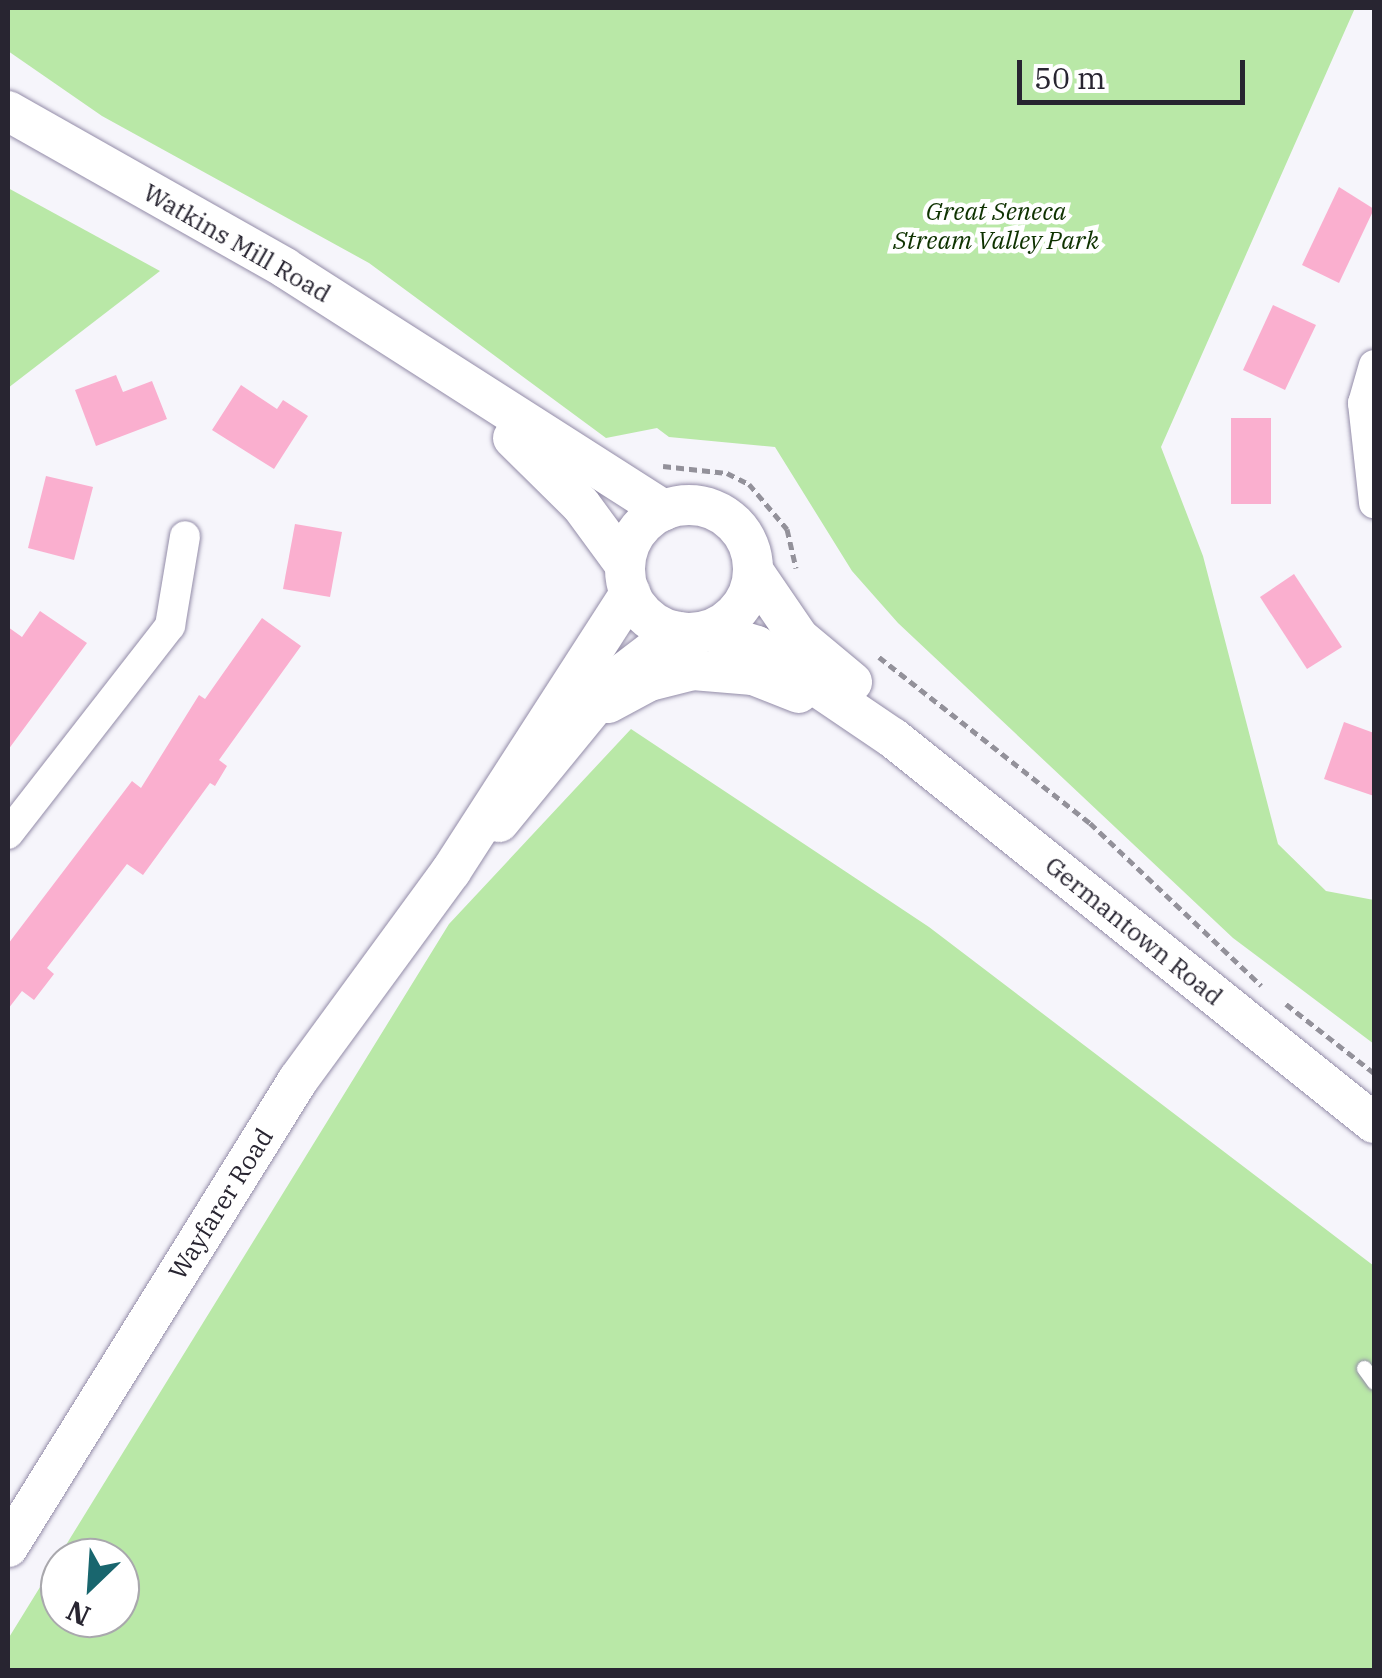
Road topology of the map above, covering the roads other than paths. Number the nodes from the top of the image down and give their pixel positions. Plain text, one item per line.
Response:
1 (8, 111) edge
2 (1374, 366) edge
3 (460, 386) junction
4 (1374, 502) edge
5 (664, 510) junction
6 (185, 536) dead end
7 (754, 572) junction
8 (627, 579) junction
9 (693, 632) junction
10 (598, 708) junction
11 (893, 738) junction
12 (8, 834) edge
13 (451, 872) junction
14 (1374, 1123) edge
15 (8, 1547) edge

1 - 3 street, Watkins Mill Road
2 - 4 street
3 - 5 street, Watkins Mill Road
3 - 8 street, Watkins Mill Road
5 - 7 street
5 - 8 street
6 - 12 street
7 - 9 street
7 - 11 street, Germantown Road
8 - 9 street
8 - 13 street, Wayfarer Road
9 - 10 street, Wayfarer Road
9 - 11 street, Germantown Road
10 - 11 street
10 - 13 street, Wayfarer Road
11 - 14 street, Germantown Road
13 - 15 street, Wayfarer Road

